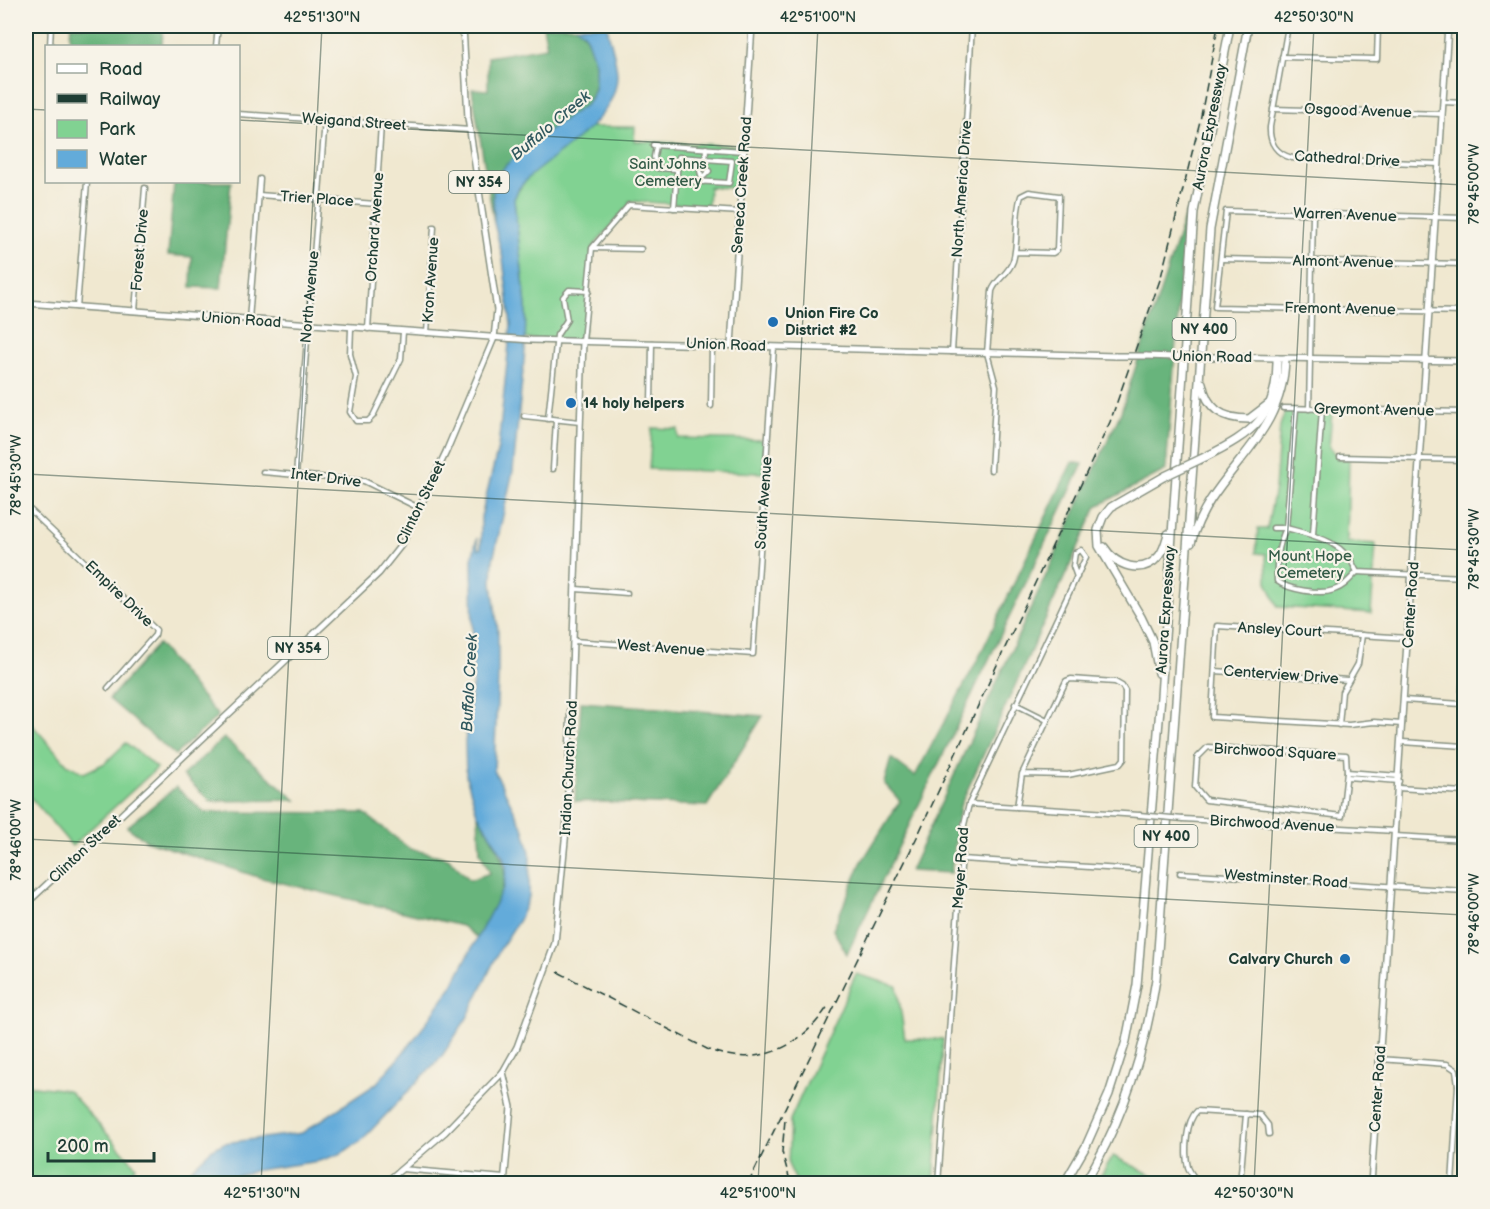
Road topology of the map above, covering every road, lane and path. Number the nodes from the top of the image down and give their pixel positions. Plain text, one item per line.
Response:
1 (51, 26) edge
2 (218, 26) edge
3 (463, 26) edge
4 (752, 26) edge
5 (972, 26) edge
6 (1230, 26) edge
7 (1248, 26) edge
8 (1288, 26) edge
9 (1378, 26) edge
10 (1448, 26) edge
11 (1463, 27) edge
12 (50, 45) edge
13 (216, 45) edge
14 (1282, 57) junction
15 (1464, 65) edge
16 (1443, 102) junction
17 (1464, 103) edge
18 (1273, 109) junction
19 (240, 114) edge
20 (1442, 114) junction
21 (325, 120) junction
22 (381, 124) junction
23 (470, 130) junction
24 (706, 148) junction
25 (744, 151) junction
26 (705, 159) junction
27 (1439, 164) junction
28 (677, 169) junction
29 (260, 179) dead end
30 (676, 180) junction
31 (704, 182) junction
32 (87, 183) edge
33 (145, 188) dead end
34 (259, 195) junction
35 (318, 199) junction
36 (376, 204) junction
37 (674, 208) junction
38 (740, 212) junction
39 (1313, 214) junction
40 (1436, 218) junction
41 (1464, 218) edge
42 (434, 227) dead end
43 (592, 248) junction
44 (641, 249) dead end
45 (1015, 252) junction
46 (1221, 260) junction
47 (1312, 262) junction
48 (1433, 264) junction
49 (1464, 264) edge
50 (589, 291) junction
51 (26, 303) edge
52 (77, 308) junction
53 (1312, 309) junction
54 (1430, 311) junction
55 (135, 312) junction
56 (1464, 312) edge
57 (249, 320) junction
58 (308, 325) junction
59 (351, 329) junction
60 (368, 330) junction
61 (403, 332) junction
62 (427, 334) junction
63 (494, 338) junction
64 (556, 340) junction
65 (583, 341) junction
66 (652, 343) junction
67 (712, 345) junction
68 (731, 345) junction
69 (774, 346) junction
70 (952, 352) junction
71 (987, 353) junction
72 (1281, 359) junction
73 (1310, 359) junction
74 (1426, 361) junction
75 (1464, 361) edge
76 (1200, 372) junction
77 (1272, 401) junction
78 (651, 404) dead end
79 (711, 406) dead end
80 (1283, 408) dead end
81 (1296, 409) junction
82 (1309, 409) junction
83 (1322, 409) junction
84 (1423, 411) junction
85 (1464, 412) edge
86 (524, 416) dead end
87 (548, 419) junction
88 (556, 420) junction
89 (1269, 420) junction
90 (581, 422) junction
91 (1340, 457) dead end
92 (1205, 459) junction
93 (1420, 459) junction
94 (1464, 460) edge
95 (553, 469) dead end
96 (991, 470) dead end
97 (262, 472) dead end
98 (297, 475) junction
99 (1165, 478) junction
100 (26, 506) edge
101 (420, 508) junction
102 (1171, 523) junction
103 (1273, 528) dead end
104 (1286, 528) junction
105 (1313, 534) junction
106 (1187, 560) junction
107 (1357, 572) junction
108 (1413, 574) junction
109 (1077, 577) junction
110 (1464, 577) edge
111 (576, 590) junction
112 (627, 593) dead end
113 (1362, 635) junction
114 (1408, 638) junction
115 (574, 641) junction
116 (748, 654) joint
117 (1464, 662) edge
118 (1215, 671) junction
119 (1348, 680) junction
120 (108, 688) dead end
121 (1161, 696) junction
122 (1404, 700) junction
123 (1015, 705) junction
124 (1047, 720) junction
125 (1403, 724) junction
126 (1339, 725) junction
127 (1402, 742) junction
128 (1464, 746) edge
129 (1022, 774) junction
130 (1347, 775) junction
131 (1399, 782) junction
132 (1464, 792) edge
133 (969, 804) junction
134 (1017, 807) junction
135 (1395, 833) junction
136 (1464, 840) edge
137 (961, 859) junction
138 (1138, 870) dead end
139 (1179, 873) dead end
140 (1392, 886) junction
141 (1464, 891) edge
142 (26, 904) edge
143 (1380, 1059) junction
144 (503, 1072) junction
145 (1458, 1085) junction
146 (1464, 1085) edge
147 (1246, 1114) junction
148 (1269, 1134) dead end
149 (402, 1169) junction
150 (504, 1181) edge
151 (384, 1184) edge
152 (938, 1184) edge
153 (1064, 1184) edge
154 (1084, 1184) edge
155 (1198, 1184) edge
156 (1240, 1184) edge
157 (1371, 1184) edge
158 (1452, 1184) edge

1 - 12 street
2 - 13 street
3 - 23 main road, Clinton Street / NY 354
4 - 25 main road, Seneca Creek Road
5 - 70 street, North America Drive
6 - 102 highway, Aurora Expressway / NY 400
7 - 76 highway, Aurora Expressway / NY 400
8 - 14 street, Cathedral Drive
9 - 14 street
10 - 11 street
10 - 16 main road, Center Road
11 - 15 street
14 - 18 street, Cathedral Drive
16 - 17 street
16 - 20 main road, Center Road
18 - 20 street, Osgood Avenue
18 - 27 street, Cathedral Drive
19 - 21 street, Weigand Street
20 - 27 main road, Center Road
21 - 22 street, Weigand Street
21 - 35 street, North Avenue
22 - 23 street, Weigand Street
22 - 36 street, Orchard Avenue
23 - 63 main road, Clinton Street / NY 354
24 - 25 street
24 - 26 street
24 - 28 street
25 - 38 main road, Seneca Creek Road
26 - 28 street
26 - 31 street
26 - 31 street
27 - 40 main road, Center Road
28 - 30 street
29 - 34 street
30 - 31 street
30 - 37 street
32 - 52 street
33 - 55 street, Forest Drive
34 - 35 street, Trier Place
34 - 57 street
35 - 36 street, Trier Place
35 - 58 street, North Avenue
36 - 60 street, Orchard Avenue
37 - 38 street
37 - 43 street
38 - 68 main road, Seneca Creek Road
39 - 40 street, Warren Avenue
39 - 46 street, Warren Avenue
39 - 47 street
40 - 41 street, Warren Avenue
40 - 48 main road, Center Road
42 - 62 street, Kron Avenue
43 - 44 street
43 - 50 street
45 - 45 street
45 - 71 street
46 - 47 street, Almont Avenue
46 - 53 street, Fremont Avenue
47 - 48 street, Almont Avenue
47 - 53 street
48 - 49 street, Almont Avenue
48 - 54 main road, Center Road
50 - 64 street
50 - 65 street
51 - 52 main road, Union Road
52 - 55 main road, Union Road
53 - 54 street, Fremont Avenue
53 - 73 street
54 - 56 street, Fremont Avenue
54 - 74 main road, Center Road
55 - 57 main road, Union Road
57 - 58 main road, Union Road
58 - 59 main road, Union Road
58 - 98 street, North Avenue
59 - 60 main road, Union Road
59 - 61 street
60 - 61 main road, Union Road
61 - 62 main road, Union Road
62 - 63 main road, Union Road
63 - 64 main road, Union Road
63 - 101 main road, Clinton Street / NY 354
64 - 65 main road, Union Road
64 - 87 street
65 - 66 main road, Union Road
65 - 90 main road, Indian Church Road
66 - 67 main road, Union Road
66 - 78 street
67 - 68 main road, Union Road
67 - 79 street
68 - 69 main road, Union Road
69 - 70 main road, Union Road
69 - 116 street, South Avenue
70 - 71 main road, Union Road
71 - 72 main road, Union Road, bridge
71 - 96 street
72 - 73 main road, Union Road
72 - 77 highway
72 - 89 highway
73 - 74 main road, Union Road
73 - 82 street
74 - 75 main road, Union Road
74 - 84 main road, Center Road
76 - 77 highway
76 - 106 highway, Aurora Expressway / NY 400
77 - 92 highway
80 - 81 street, Greymont Avenue
81 - 82 street, Greymont Avenue
81 - 104 street
82 - 83 street, Greymont Avenue
83 - 84 street, Greymont Avenue
83 - 105 street
84 - 85 street, Greymont Avenue
84 - 93 main road, Center Road
86 - 87 street
87 - 88 street
88 - 90 street
88 - 95 street
89 - 92 highway
89 - 106 highway
90 - 111 main road, Indian Church Road
91 - 93 street
92 - 99 highway, bridge
93 - 94 street
93 - 108 main road, Center Road
97 - 98 street, Inter Drive
98 - 101 street, Inter Drive
99 - 102 highway
99 - 121 highway
100 - 120 street, Empire Drive
101 - 142 main road, Clinton Street / NY 354
102 - 121 highway, Aurora Expressway / NY 400
103 - 104 street
104 - 105 street
104 - 107 street
105 - 107 street
106 - 154 highway, Aurora Expressway / NY 400
107 - 108 street
108 - 110 street
108 - 114 main road, Center Road
109 - 109 street, Meyer Road
109 - 123 street, Meyer Road
111 - 112 street
111 - 115 main road, Indian Church Road
113 - 114 street, Ansley Court
113 - 118 street, Ansley Court
113 - 119 street
114 - 122 main road, Center Road
115 - 116 street, West Avenue
115 - 144 main road, Indian Church Road
117 - 122 street
118 - 119 street, Centerview Drive
118 - 126 street, Ansley Court
119 - 126 street
121 - 153 highway, Aurora Expressway / NY 400
122 - 125 main road, Center Road
123 - 124 street
123 - 133 street, Meyer Road
124 - 129 street
124 - 129 street
125 - 126 street, Ansley Court
125 - 127 main road, Center Road
127 - 128 street
127 - 131 main road, Center Road
129 - 134 street
130 - 130 street, Birchwood Square
130 - 131 street, Birchwood Square
131 - 132 street, Birchwood Square
131 - 135 main road, Center Road
133 - 134 street, Birchwood Avenue
133 - 137 street, Meyer Road
134 - 135 street, Birchwood Avenue, bridge
135 - 136 street, Birchwood Avenue
135 - 140 main road, Center Road
137 - 138 street
137 - 152 street, Meyer Road
139 - 140 street, Westminster Road
140 - 141 street, Westminster Road
140 - 143 main road, Center Road
143 - 145 street
143 - 157 main road, Center Road
144 - 149 main road, Indian Church Road
144 - 150 main road
145 - 146 street
145 - 158 street
147 - 148 street
147 - 155 street
147 - 156 street
149 - 150 street
149 - 151 main road, Indian Church Road

